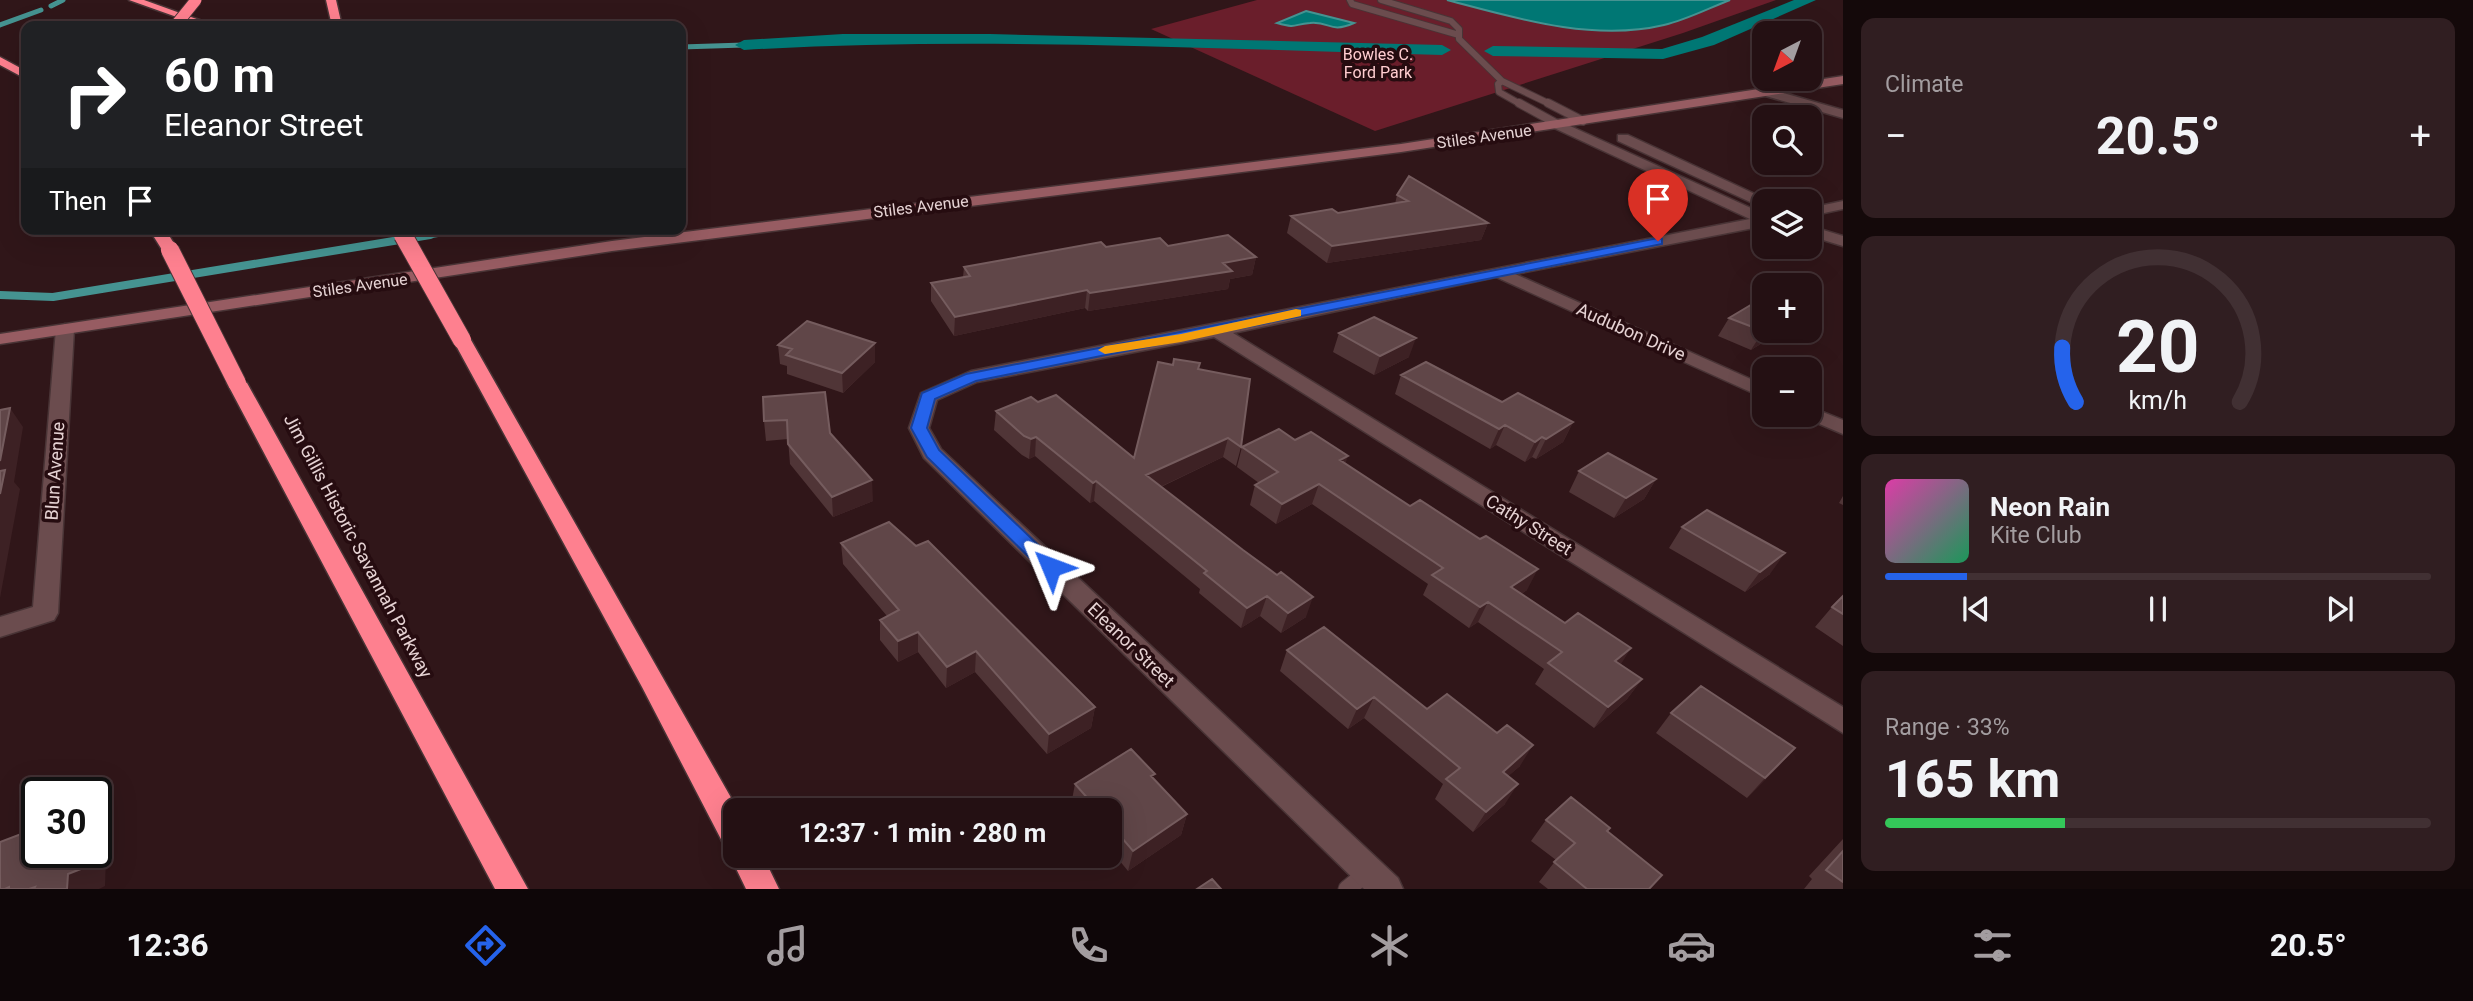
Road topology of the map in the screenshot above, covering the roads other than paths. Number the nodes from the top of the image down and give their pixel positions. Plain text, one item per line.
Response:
1 (134, 0) edge
2 (196, 0) edge
3 (331, 0) edge
4 (1350, 0) edge
5 (1381, 0) edge
6 (179, 21) edge
7 (196, 21) edge
8 (336, 21) edge
9 (1459, 35) junction
10 (0, 60) edge
11 (21, 73) edge
12 (1843, 80) edge
13 (1502, 81) junction
14 (1766, 92) junction
15 (1843, 114) edge
16 (1583, 121) junction
17 (1559, 125) junction
18 (1752, 198) edge
19 (1843, 205) edge
20 (1822, 209) edge
21 (1752, 215) edge
22 (1752, 223) edge
23 (1822, 234) edge
24 (161, 235) edge
25 (403, 235) edge
26 (1843, 241) edge
27 (1498, 272) junction
28 (65, 329) junction
29 (1216, 330) junction
30 (0, 339) edge
31 (1752, 387) edge
32 (1822, 418) edge
33 (1843, 428) edge
34 (0, 627) edge
35 (1843, 721) edge
36 (723, 812) edge
37 (753, 868) edge
38 (1368, 872) junction
39 (512, 889) edge
40 (764, 889) edge
41 (1347, 889) edge
42 (1387, 889) edge

1 - 7 highway
2 - 6 highway, bridge
3 - 8 highway
4 - 9 lane
5 - 9 lane
9 - 13 lane
10 - 11 highway
12 - 14 street, Stiles Avenue
13 - 16 lane
13 - 17 lane
14 - 15 street
14 - 16 street, Stiles Avenue
16 - 17 street, Stiles Avenue
16 - 18 street
17 - 21 street
17 - 28 street, Stiles Avenue
19 - 20 street
22 - 27 street, Eleanor Street
23 - 26 street
24 - 39 highway, Jim Gillis Historic Savannah Parkway, bridge
25 - 36 highway, bridge
27 - 29 street, Eleanor Street
27 - 31 street, Audubon Drive
28 - 30 street, Stiles Avenue
28 - 34 street, Blun Avenue
29 - 35 street, Cathy Street
29 - 38 street, Eleanor Street
32 - 33 street
37 - 40 highway
38 - 41 lane
38 - 42 street, Eleanor Street

